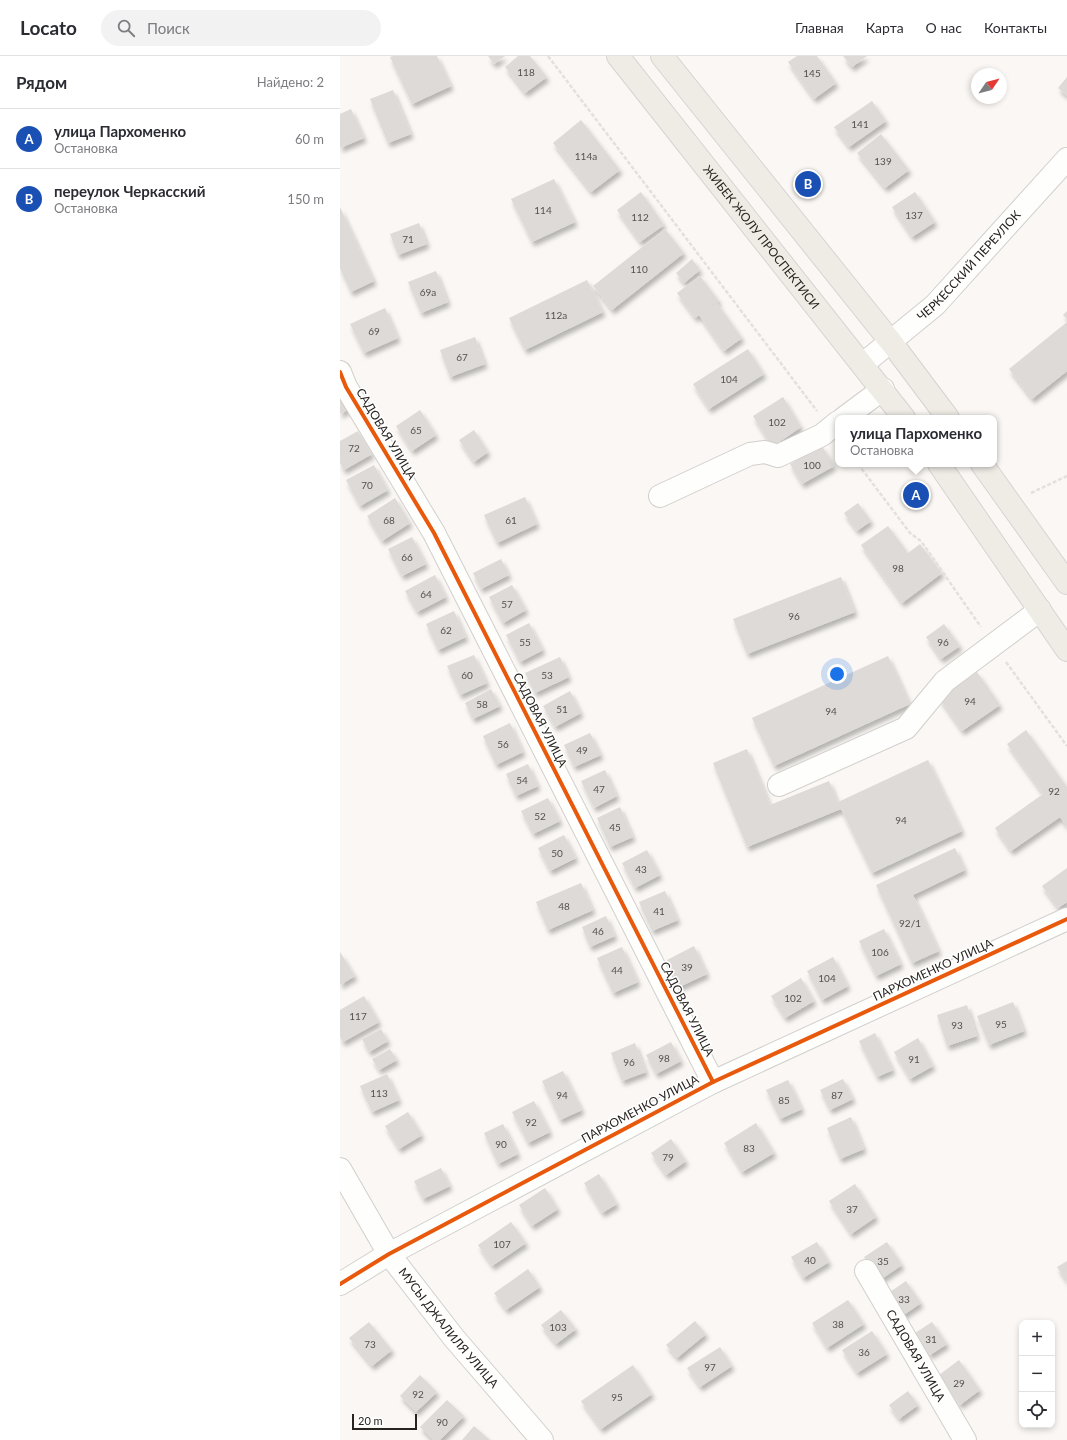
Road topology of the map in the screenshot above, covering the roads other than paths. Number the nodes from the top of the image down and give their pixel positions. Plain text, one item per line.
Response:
1 (618, 56) edge
2 (662, 56) edge
3 (1067, 159) edge
4 (891, 342) junction
5 (864, 364) junction
6 (340, 372) edge
7 (882, 388) junction
8 (847, 415) edge
9 (902, 415) edge
10 (946, 415) edge
11 (835, 425) edge
12 (940, 467) edge
13 (984, 467) edge
14 (660, 496) dead end
15 (1067, 583) edge
16 (1040, 610) junction
17 (1067, 650) edge
18 (779, 785) dead end
19 (1067, 919) edge
20 (712, 1082) junction
21 (340, 1169) edge
22 (389, 1254) junction
23 (866, 1271) dead end
24 (340, 1284) edge
25 (542, 1440) edge
26 (965, 1440) edge

1 - 5 main road, ЖИБЕК ЖОЛУ ПРОСПЕКТИСИ
2 - 4 main road
3 - 4 street, ЧЕРКЕССКИЙ ПЕРЕУЛОК
4 - 5 street, ЧЕРКЕССКИЙ ПЕРЕУЛОК
4 - 10 main road
5 - 7 main road, ЖИБЕК ЖОЛУ ПРОСПЕКТИСИ
6 - 20 street, САДОВАЯ УЛИЦА
7 - 8 street
7 - 9 main road, ЖИБЕК ЖОЛУ ПРОСПЕКТИСИ
11 - 14 street
12 - 16 main road
13 - 15 main road
16 - 17 main road
16 - 18 street
19 - 20 street, ПАРХОМЕНКО УЛИЦА
20 - 22 street, ПАРХОМЕНКО УЛИЦА
21 - 22 street, МУСЫ ДЖАЛИЛЯ УЛИЦА
22 - 24 street, ПАРХОМЕНКО УЛИЦА
22 - 25 street, МУСЫ ДЖАЛИЛЯ УЛИЦА
23 - 26 street, САДОВАЯ УЛИЦА

